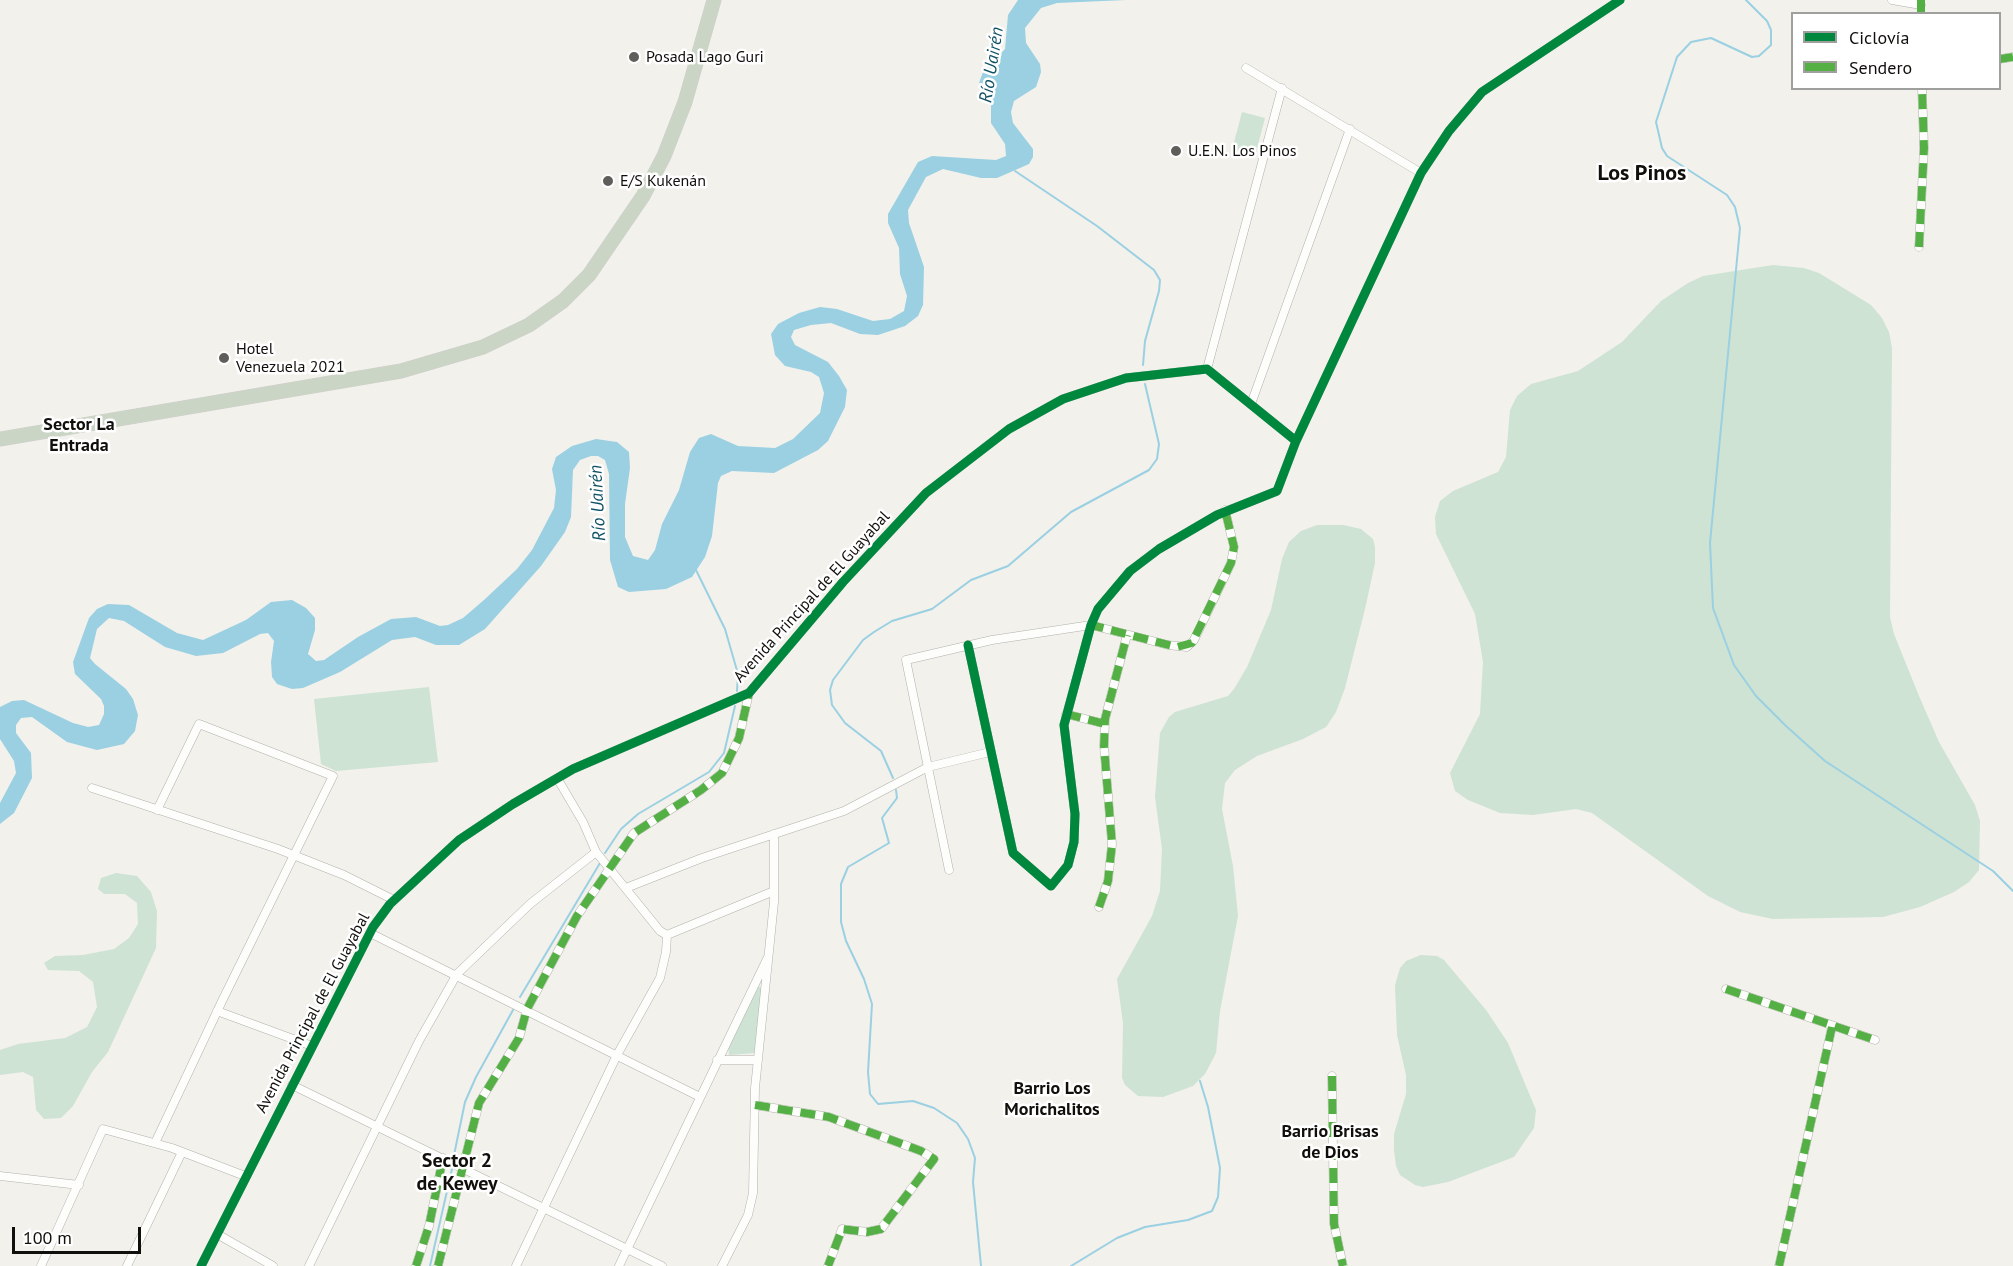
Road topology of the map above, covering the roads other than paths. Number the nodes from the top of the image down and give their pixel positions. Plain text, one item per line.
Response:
1 (714, 0) edge
2 (1620, 0) edge
3 (1892, 0) edge
4 (1921, 6) edge
5 (1246, 68) dead end
6 (1282, 88) junction
7 (1922, 90) edge
8 (1350, 129) junction
9 (1421, 173) junction
10 (1919, 247) dead end
11 (1207, 369) junction
12 (1251, 404) junction
13 (0, 439) edge
14 (1296, 441) junction
15 (1225, 510) junction
16 (1091, 625) junction
17 (1127, 635) junction
18 (968, 645) junction
19 (749, 693) junction
20 (1066, 714) junction
21 (1105, 724) junction
22 (990, 752) junction
23 (928, 767) junction
24 (557, 778) junction
25 (92, 788) dead end
26 (157, 810) junction
27 (774, 834) junction
28 (596, 852) junction
29 (293, 855) junction
30 (609, 866) junction
31 (949, 870) dead end
32 (626, 888) junction
33 (774, 891) junction
34 (394, 900) junction
35 (1099, 907) dead end
36 (370, 933) junction
37 (667, 935) junction
38 (770, 953) junction
39 (457, 974) junction
40 (1726, 989) dead end
41 (527, 1009) junction
42 (217, 1011) junction
43 (1832, 1027) junction
44 (1875, 1040) dead end
45 (312, 1046) junction
46 (617, 1054) junction
47 (717, 1060) junction
48 (758, 1060) junction
49 (1332, 1076) dead end
50 (291, 1085) junction
51 (700, 1097) junction
52 (755, 1105) junction
53 (376, 1126) junction
54 (156, 1143) junction
55 (182, 1152) junction
56 (442, 1158) junction
57 (463, 1168) junction
58 (0, 1176) edge
59 (245, 1176) junction
60 (79, 1185) junction
61 (545, 1208) junction
62 (217, 1234) junction
63 (627, 1248) junction
64 (41, 1266) edge
65 (127, 1266) edge
66 (201, 1266) edge
67 (273, 1266) edge
68 (309, 1266) edge
69 (416, 1266) edge
70 (438, 1266) edge
71 (516, 1266) edge
72 (619, 1266) edge
73 (662, 1266) edge
74 (722, 1266) edge
75 (828, 1266) edge
76 (1343, 1266) edge
77 (1779, 1266) edge

1 - 13 highway
2 - 9 street
3 - 4 street
5 - 6 street
6 - 8 street
6 - 11 street
7 - 10 street
8 - 9 street
8 - 12 street
9 - 14 street
11 - 12 street
11 - 19 street, Avenida Principal de El Guayabal
12 - 14 street
14 - 15 street
15 - 16 street
15 - 17 street
16 - 17 street
16 - 18 street
16 - 20 street
17 - 21 street
18 - 22 street
18 - 23 street
19 - 24 street, Avenida Principal de El Guayabal
19 - 30 street
20 - 21 street
20 - 22 street
21 - 35 street
22 - 23 street
23 - 27 street
23 - 31 street
24 - 28 street
24 - 34 street, Avenida Principal de El Guayabal
25 - 26 street
26 - 29 street
26 - 29 street
27 - 32 street
27 - 33 street
28 - 30 street
28 - 39 street
29 - 34 street
29 - 42 street
30 - 32 street
30 - 41 street
32 - 37 street
33 - 37 street
33 - 38 street
34 - 36 street, Avenida Principal de El Guayabal
36 - 39 street
36 - 45 street, Avenida Principal de El Guayabal
37 - 46 street
38 - 47 street
38 - 48 street
39 - 41 street
39 - 53 street
40 - 43 street
41 - 46 street
41 - 57 street
42 - 45 street
42 - 54 street
43 - 44 street
43 - 77 street
45 - 50 street, Avenida Principal de El Guayabal
46 - 51 street
46 - 61 street
47 - 48 street
47 - 51 street
48 - 52 street
49 - 76 street
50 - 53 street
50 - 59 street, Avenida Principal de El Guayabal
51 - 63 street
52 - 74 street
52 - 75 street
53 - 56 street
53 - 68 street
54 - 55 street
54 - 60 street
55 - 59 street
55 - 65 street
56 - 57 street
56 - 69 street
57 - 61 street
57 - 70 street
58 - 60 street
59 - 62 street, Avenida Principal de El Guayabal
60 - 64 street
61 - 63 street
61 - 71 street
62 - 66 street, Avenida Principal de El Guayabal
62 - 67 street
63 - 72 street
63 - 73 street

